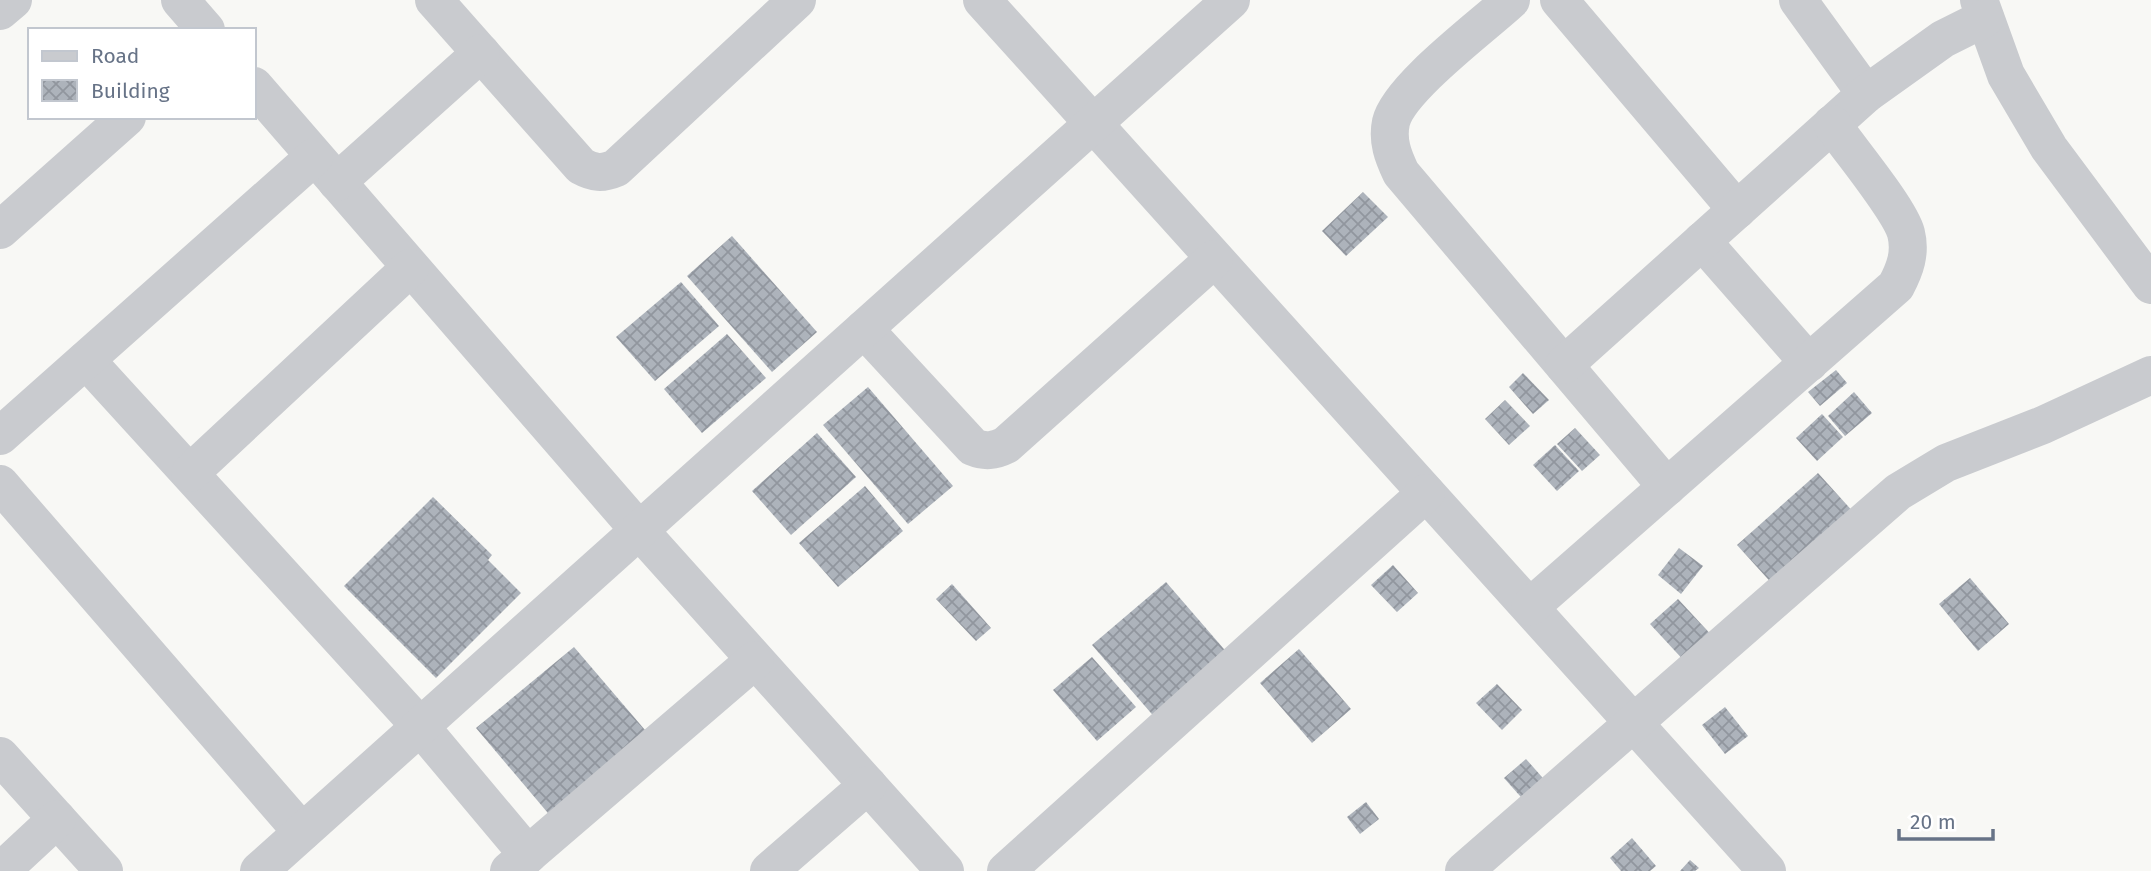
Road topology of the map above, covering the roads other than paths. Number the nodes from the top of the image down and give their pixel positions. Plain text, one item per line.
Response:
1 (13, 0) edge
2 (180, 0) edge
3 (434, 0) edge
4 (797, 0) edge
5 (982, 0) edge
6 (1511, 0) edge
7 (1559, 0) edge
8 (1798, 0) edge
9 (1221, 3) edge
10 (1982, 9) edge
11 (0, 11) edge
12 (204, 28) edge
13 (481, 53) junction
14 (256, 88) edge
15 (1866, 94) junction
16 (125, 119) edge
17 (1832, 124) junction
18 (1092, 125) junction
19 (326, 169) junction
20 (1737, 210) junction
21 (0, 230) edge
22 (1702, 241) junction
23 (1214, 259) junction
24 (410, 268) junction
25 (2151, 285) edge
26 (864, 329) junction
27 (86, 360) junction
28 (1809, 363) junction
29 (1564, 365) junction
30 (2151, 375) edge
31 (0, 436) edge
32 (190, 474) junction
33 (0, 484) edge
34 (1667, 487) junction
35 (1426, 493) junction
36 (639, 530) junction
37 (1530, 607) junction
38 (755, 660) junction
39 (1634, 722) junction
40 (419, 725) junction
41 (0, 756) edge
42 (868, 785) junction
43 (57, 819) junction
44 (302, 832) junction
45 (519, 863) edge
46 (1, 871) edge
47 (104, 871) edge
48 (259, 871) edge
49 (769, 871) edge
50 (945, 871) edge
51 (1006, 871) edge
52 (1464, 871) edge
53 (1767, 871) edge

1 - 11 street
2 - 12 street
3 - 13 street
4 - 13 street
5 - 18 street
6 - 29 street
7 - 20 street
8 - 15 street
9 - 18 street
10 - 15 street
10 - 25 street
13 - 19 street
14 - 19 street
15 - 17 street
16 - 21 street
17 - 20 street
17 - 28 street
18 - 23 street
18 - 26 street
19 - 24 street
19 - 27 street
20 - 22 street
22 - 28 street
22 - 29 street
23 - 26 street
23 - 35 street
24 - 32 street
24 - 36 street
26 - 36 street
27 - 31 street
27 - 32 street
28 - 34 street
29 - 34 street
30 - 39 street
32 - 40 street
33 - 44 street
34 - 37 street
35 - 37 street
35 - 51 street
36 - 38 street
36 - 40 street
37 - 39 street
38 - 42 street
38 - 45 street
39 - 52 street
39 - 53 street
40 - 44 street
40 - 45 street
41 - 43 street
42 - 49 street
42 - 50 street
43 - 46 street
43 - 47 street
44 - 48 street

